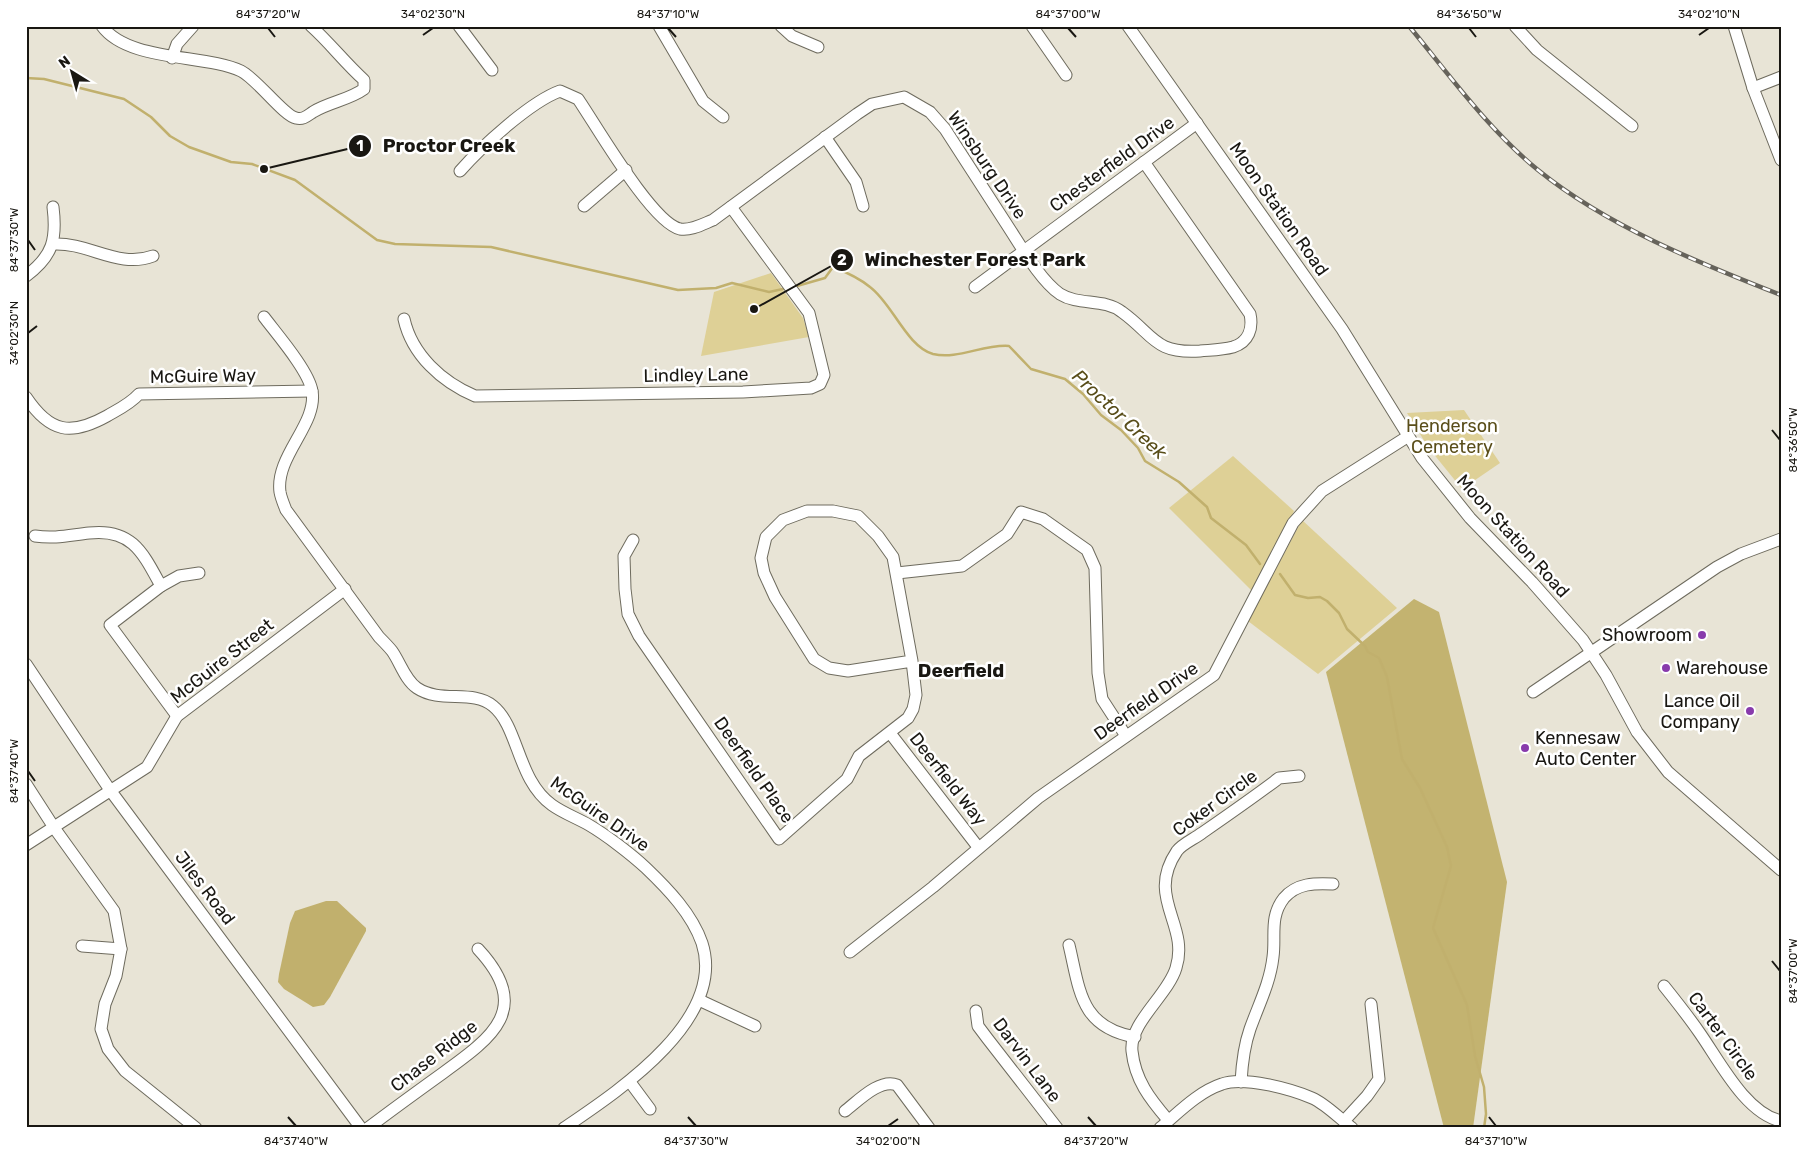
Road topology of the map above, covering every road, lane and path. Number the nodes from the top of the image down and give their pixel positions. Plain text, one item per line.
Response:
1 (102, 26) edge
2 (193, 26) edge
3 (311, 26) edge
4 (460, 26) edge
5 (659, 26) edge
6 (781, 26) edge
7 (1032, 26) edge
8 (1128, 26) edge
9 (1515, 26) edge
10 (1734, 26) edge
11 (818, 47) dead end
12 (172, 58) junction
13 (492, 70) dead end
14 (1066, 75) dead end
15 (1781, 77) edge
16 (1753, 88) junction
17 (724, 117) dead end
18 (1197, 123) junction
19 (1632, 126) dead end
20 (825, 137) junction
21 (1781, 160) edge
22 (1144, 162) junction
23 (626, 170) junction
24 (460, 171) dead end
25 (584, 206) dead end
26 (863, 206) dead end
27 (53, 207) dead end
28 (731, 207) junction
29 (53, 244) junction
30 (1024, 250) junction
31 (153, 256) dead end
32 (27, 274) edge
33 (975, 286) dead end
34 (264, 317) dead end
35 (404, 319) dead end
36 (312, 391) junction
37 (26, 397) edge
38 (1407, 437) junction
39 (35, 536) dead end
40 (1781, 538) edge
41 (633, 540) dead end
42 (199, 573) dead end
43 (897, 573) junction
44 (161, 586) junction
45 (345, 589) junction
46 (1592, 653) junction
47 (912, 661) junction
48 (26, 664) edge
49 (1532, 692) dead end
50 (178, 716) junction
51 (890, 733) junction
52 (1126, 736) junction
53 (1299, 776) dead end
54 (26, 784) edge
55 (110, 790) junction
56 (55, 829) junction
57 (26, 845) edge
58 (978, 847) junction
59 (1781, 870) edge
60 (1333, 884) dead end
61 (1069, 944) dead end
62 (82, 946) dead end
63 (121, 949) junction
64 (478, 949) dead end
65 (850, 952) dead end
66 (1664, 986) dead end
67 (699, 1000) junction
68 (1371, 1004) dead end
69 (976, 1011) dead end
70 (755, 1026) dead end
71 (1135, 1037) junction
72 (630, 1082) junction
73 (1241, 1082) junction
74 (650, 1109) dead end
75 (845, 1111) dead end
76 (1781, 1121) edge
77 (1164, 1124) edge
78 (1348, 1124) edge
79 (196, 1128) edge
80 (361, 1128) edge
81 (368, 1128) edge
82 (564, 1128) edge
83 (929, 1128) edge
84 (1057, 1128) edge

1 - 12 street
2 - 12 street
3 - 12 street
4 - 13 street
5 - 17 street
6 - 11 street
7 - 14 street
8 - 18 street, Moon Station Road
9 - 19 street
10 - 16 street
15 - 16 street
16 - 21 street
18 - 22 street, Chesterfield Drive
18 - 38 street, Moon Station Road
20 - 26 street
20 - 28 street, Winsburg Drive
20 - 30 street, Winsburg Drive
22 - 30 street, Chesterfield Drive
22 - 30 street, Winsburg Drive
23 - 24 street, Winsburg Drive
23 - 25 street
23 - 28 street, Winsburg Drive
27 - 29 street
28 - 35 street, Lindley Lane
29 - 31 street
29 - 32 street
30 - 33 street, Chesterfield Drive
34 - 36 street
36 - 37 street, McGuire Way
36 - 45 street, McGuire Drive
38 - 46 street, Moon Station Road
38 - 52 street, Deerfield Drive
39 - 44 street
40 - 46 street
41 - 51 street, Deerfield Place
42 - 44 street
43 - 47 street, Deerfield Place
43 - 47 street, Deerfield Place
43 - 52 street
44 - 50 street
45 - 50 street, McGuire Street
45 - 67 street, McGuire Drive
46 - 49 street
46 - 59 street, Moon Station Road
47 - 51 street, Deerfield Place
48 - 55 street, Jiles Road
50 - 55 street, McGuire Street
51 - 58 street, Deerfield Way
52 - 58 street, Deerfield Drive
53 - 71 street, Coker Circle
54 - 56 street
55 - 56 street, McGuire Street
55 - 80 street, Jiles Road
56 - 57 street, McGuire Street
56 - 63 street
58 - 65 street, Deerfield Drive
60 - 73 street
61 - 71 street
62 - 63 street
63 - 79 street
64 - 81 street, Chase Ridge
66 - 76 street, Carter Circle
67 - 70 street
67 - 72 street, McGuire Drive
68 - 78 street
69 - 84 street, Darvin Lane
71 - 77 street, Coker Circle
72 - 74 street
72 - 82 street, McGuire Drive
73 - 77 street
73 - 78 street
75 - 83 street

